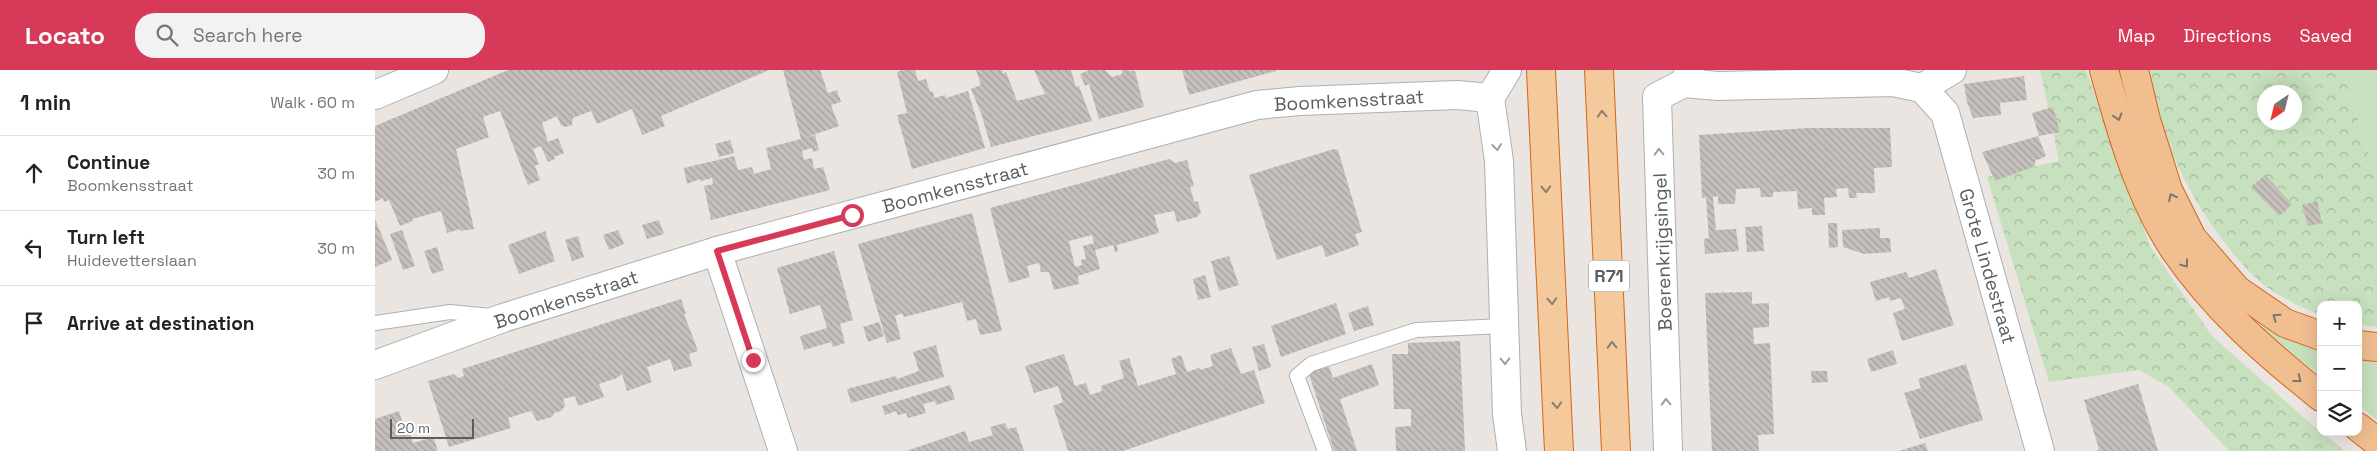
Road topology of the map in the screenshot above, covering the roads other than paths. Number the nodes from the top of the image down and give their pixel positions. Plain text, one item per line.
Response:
1 (434, 70) edge
2 (1507, 70) edge
3 (1541, 70) edge
4 (1599, 70) edge
5 (1952, 70) edge
6 (2104, 70) edge
7 (2134, 70) edge
8 (1687, 76) edge
9 (1923, 88) junction
10 (375, 95) edge
11 (1490, 98) junction
12 (717, 251) junction
13 (503, 318) junction
14 (375, 323) edge
15 (1504, 326) junction
16 (2317, 335) edge
17 (2362, 346) edge
18 (2377, 347) edge
19 (375, 365) edge
20 (2317, 394) edge
21 (2362, 430) edge
22 (2377, 442) edge
23 (783, 451) edge
24 (1325, 451) edge
25 (1512, 451) edge
26 (1559, 451) edge
27 (1616, 451) edge
28 (1668, 451) edge
29 (2040, 451) edge

1 - 10 street
2 - 11 street
3 -> 26 highway
27 -> 4 highway, R71
5 - 9 street
6 -> 20 highway
16 -> 7 highway
8 - 9 street
28 -> 8 street, Boerenkrijgsingel
9 - 29 street, Grote Lindestraat
11 - 12 street, Boomkensstraat
11 -> 15 street
12 - 13 street, Boomkensstraat
12 - 23 street
13 - 14 lane
13 - 19 street, Boomkensstraat
15 - 24 lane
15 -> 25 street
17 - 18 highway
21 - 22 highway

